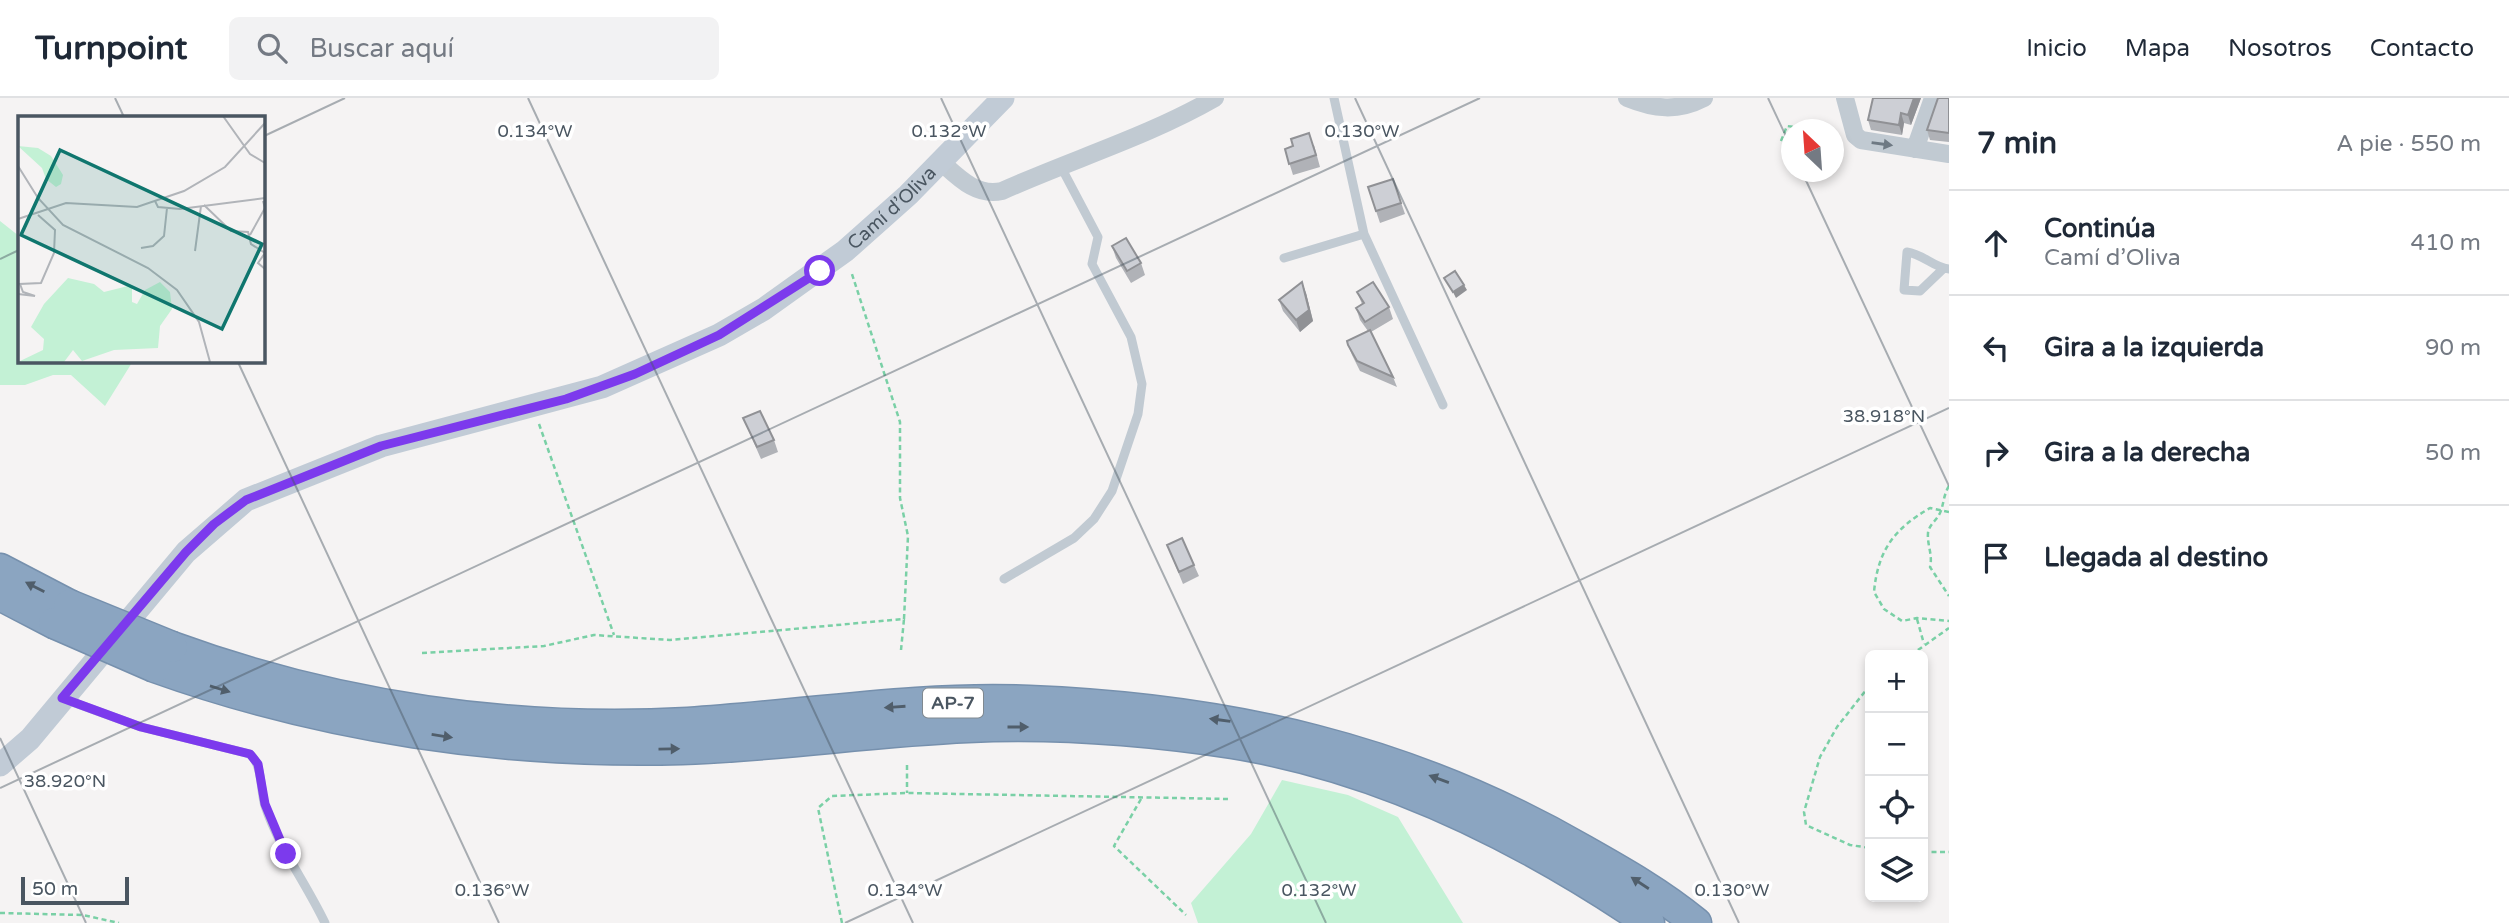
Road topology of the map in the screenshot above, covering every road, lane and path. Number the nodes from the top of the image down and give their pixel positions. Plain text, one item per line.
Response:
1 (1003, 98) edge
2 (1215, 98) edge
3 (1334, 98) edge
4 (1627, 98) edge
5 (1704, 98) edge
6 (1845, 98) edge
7 (1933, 98) edge
8 (1915, 149) junction
9 (1949, 154) edge
10 (940, 160) junction
11 (1060, 165) junction
12 (1364, 234) junction
13 (845, 251) junction
14 (1284, 258) dead end
15 (1946, 269) edge
16 (1443, 405) dead end
17 (533, 408) junction
18 (1949, 486) edge
19 (1941, 511) junction
20 (1949, 512) edge
21 (0, 569) edge
22 (1004, 579) dead end
23 (0, 595) edge
24 (1949, 596) edge
25 (62, 614) junction
26 (1917, 618) junction
27 (904, 619) junction
28 (1949, 621) edge
29 (1949, 628) edge
30 (614, 635) junction
31 (1924, 644) junction
32 (901, 650) dead end
33 (1917, 650) edge
34 (422, 653) dead end
35 (164, 657) junction
36 (1865, 692) edge
37 (62, 698) junction
38 (0, 765) edge
39 (906, 765) dead end
40 (907, 793) junction
41 (1141, 798) junction
42 (1229, 799) dead end
43 (1865, 847) edge
44 (1928, 852) edge
45 (1949, 852) edge
46 (0, 913) edge
47 (1186, 915) dead end
48 (119, 923) edge
49 (325, 923) edge
50 (842, 923) edge
51 (1650, 923) edge
52 (1696, 923) edge

1 - 10 street, Camí d’Oliva
2 - 11 street
3 - 12 lane
4 - 5 street
6 -> 8 street
7 - 8 street
8 - 9 street
10 - 11 street
10 - 13 street, Camí d’Oliva
11 - 22 lane
12 - 14 lane
12 - 16 lane
13 - 17 street, Camí d’Oliva
13 - 27 path
15 - 15 lane
17 - 30 path
17 - 37 street, Camí d’Oliva
18 - 19 path
19 - 20 path
19 - 24 path
19 - 26 path
25 -> 21 highway, AP-7
23 - 25 highway, AP-7
25 - 35 highway, AP-7, bridge
26 - 28 path
26 - 31 path
27 - 30 path
27 - 32 path
29 - 31 path
30 - 34 path
31 - 33 path
35 -> 51 highway, AP-7
52 -> 35 highway, AP-7
36 - 43 path
37 - 38 street, Camí d’Oliva
37 - 49 lane
39 - 40 path
40 - 41 path
40 - 50 path
41 - 42 path
41 - 47 path
44 - 45 path
46 - 48 path

